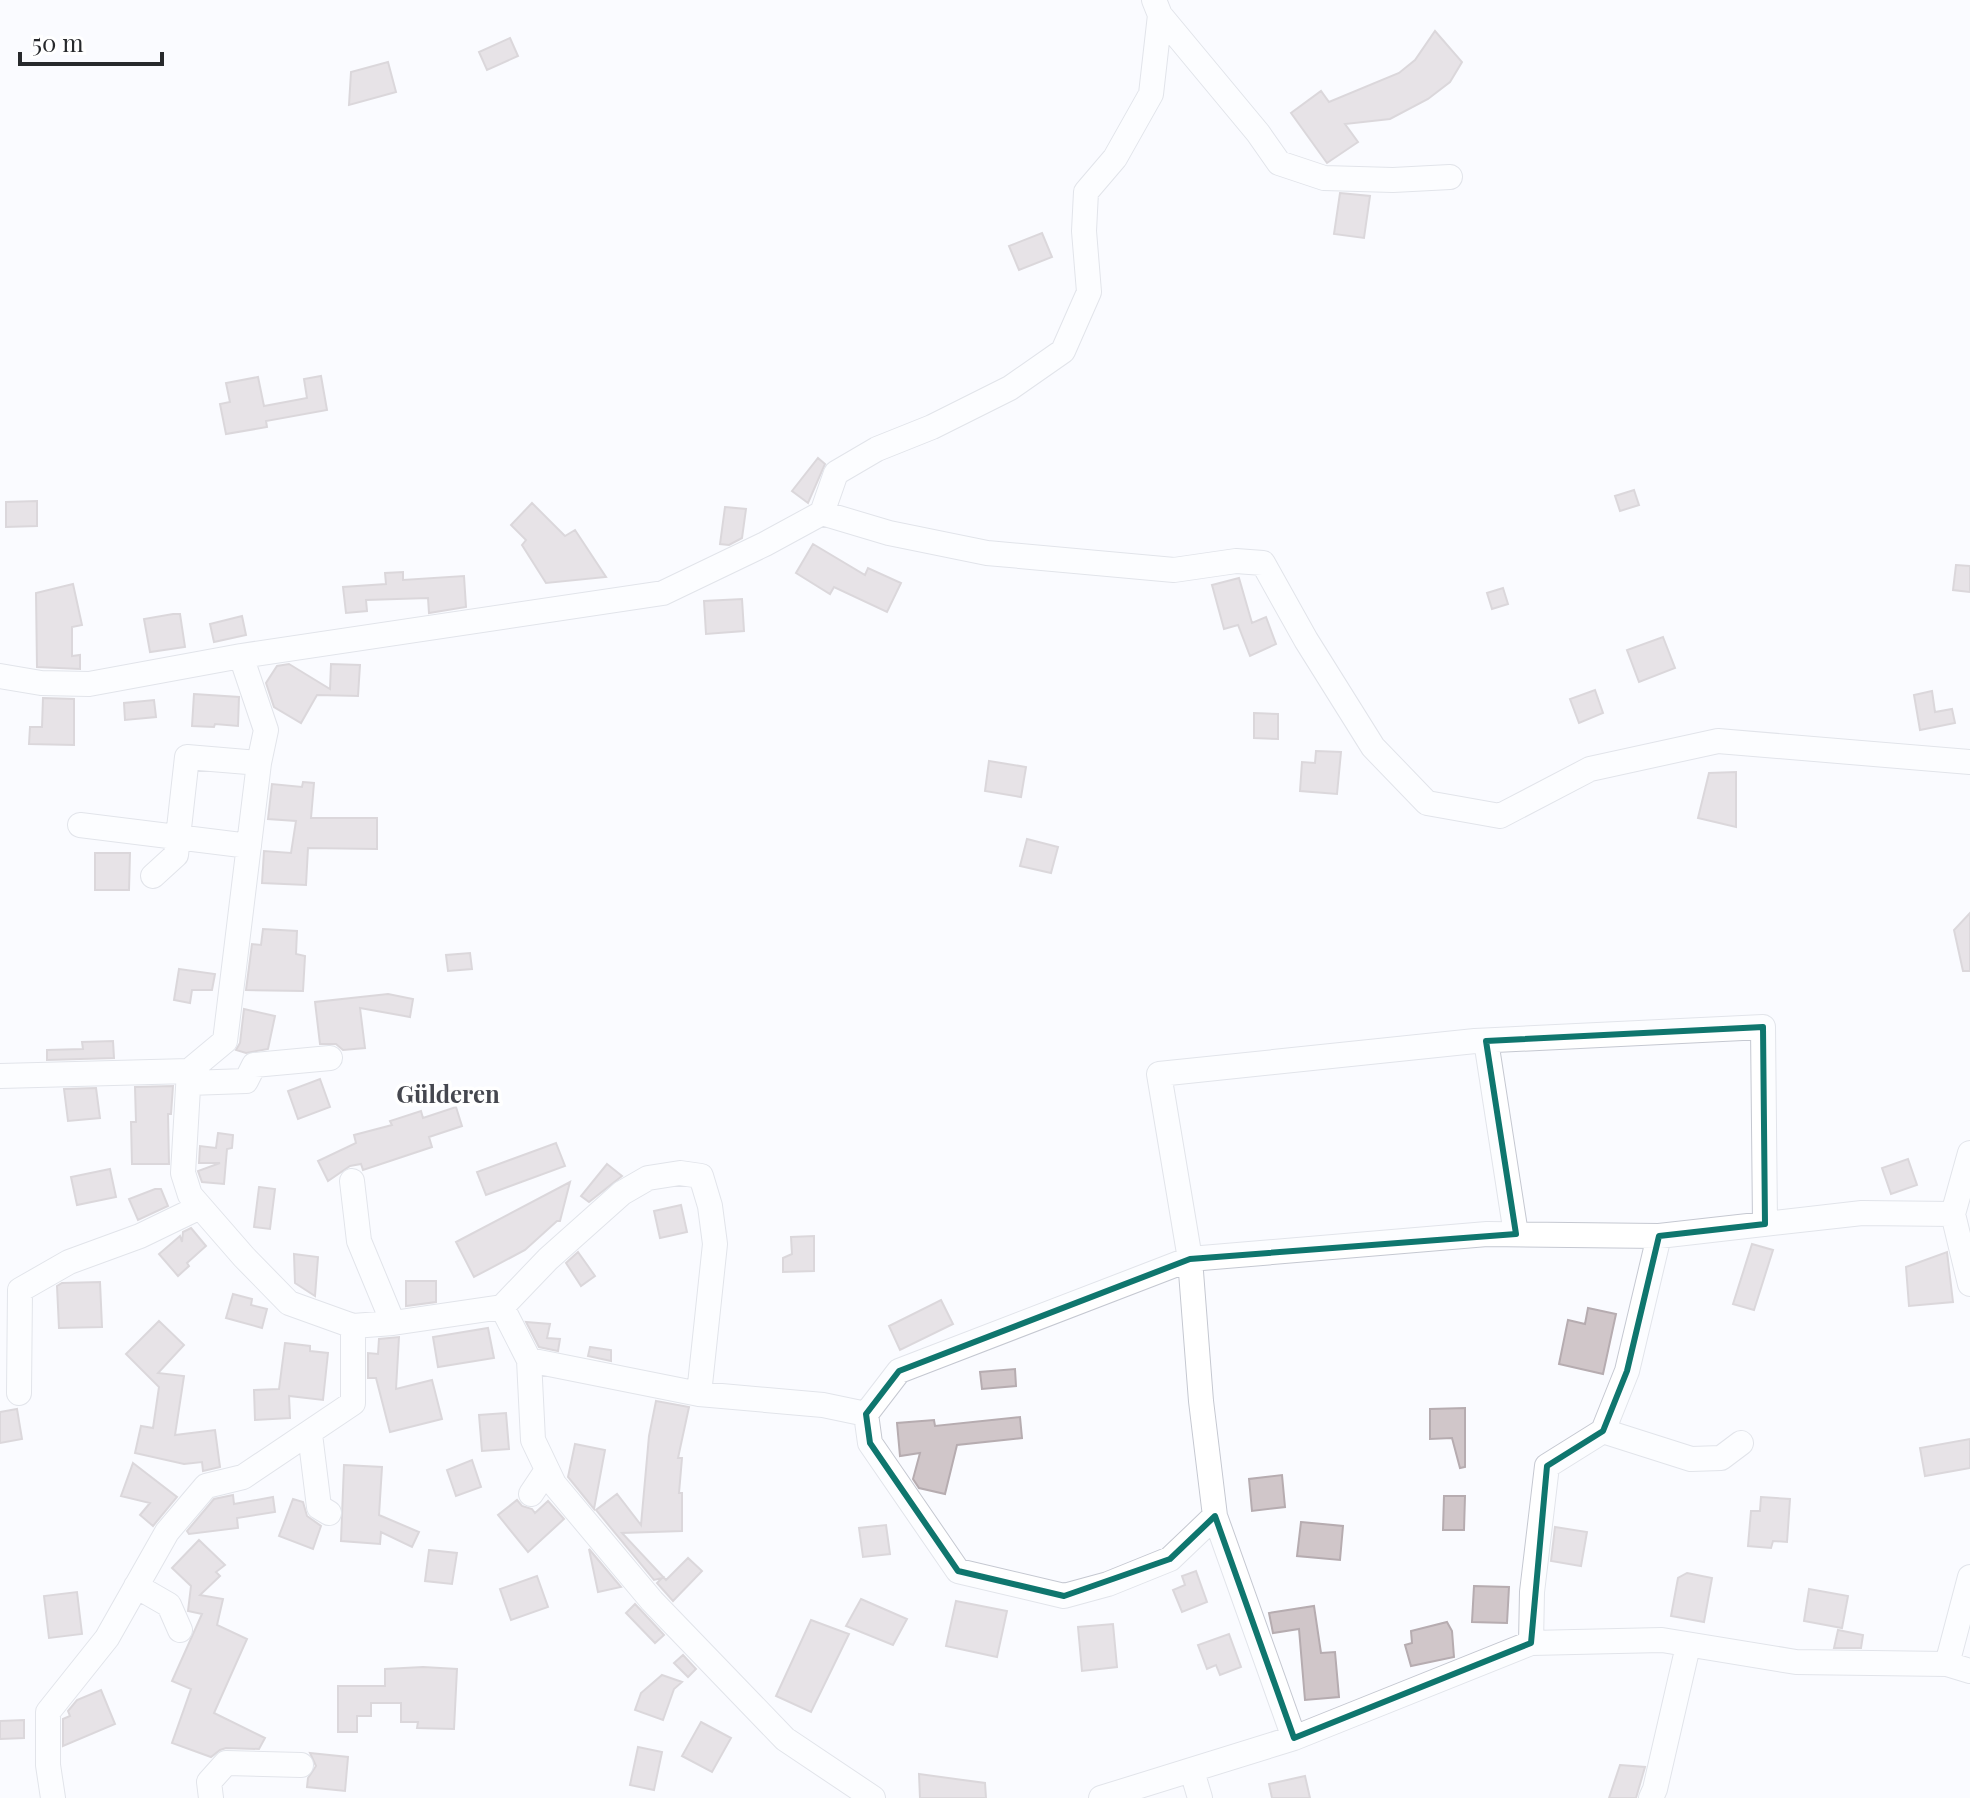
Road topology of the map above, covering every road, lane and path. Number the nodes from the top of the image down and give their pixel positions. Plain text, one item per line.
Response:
1 (1157, 7) edge
2 (1450, 177) dead end
3 (822, 513) junction
4 (241, 656) junction
5 (0, 676) edge
6 (1970, 762) edge
7 (259, 763) junction
8 (80, 825) dead end
9 (178, 837) junction
10 (249, 846) junction
11 (153, 876) dead end
12 (1486, 1041) junction
13 (330, 1058) dead end
14 (0, 1076) edge
15 (189, 1077) junction
16 (1970, 1153) edge
17 (352, 1181) dead end
18 (200, 1207) junction
19 (1953, 1214) junction
20 (1765, 1224) junction
21 (1516, 1234) junction
22 (1659, 1236) junction
23 (1190, 1259) junction
24 (1970, 1284) edge
25 (502, 1307) junction
26 (393, 1323) junction
27 (353, 1326) junction
28 (529, 1360) junction
29 (19, 1393) dead end
30 (699, 1394) junction
31 (866, 1414) junction
32 (1603, 1431) junction
33 (310, 1434) junction
34 (1741, 1443) dead end
35 (547, 1470) junction
36 (531, 1494) dead end
37 (329, 1513) dead end
38 (1215, 1516) junction
39 (1970, 1577) edge
40 (136, 1586) junction
41 (180, 1630) dead end
42 (1531, 1643) junction
43 (1688, 1646) junction
44 (1959, 1668) edge
45 (1294, 1738) junction
46 (301, 1765) dead end
47 (1192, 1771) junction
48 (53, 1798) edge
49 (211, 1798) edge
50 (873, 1798) edge
51 (1101, 1798) edge
52 (1200, 1798) edge
53 (1651, 1798) edge

1 - 2 street
1 - 3 street
3 - 4 street
3 - 6 street
4 - 5 street
4 - 7 street
7 - 9 street
7 - 10 street
8 - 9 street
9 - 10 street
9 - 11 street
10 - 15 street
12 - 20 street
12 - 21 street
12 - 23 street
13 - 15 street
14 - 15 street
15 - 18 street
16 - 19 street
17 - 26 street
18 - 27 street
18 - 29 street
19 - 20 street
19 - 24 street
20 - 22 street
21 - 22 street
21 - 23 street
22 - 32 street
23 - 31 street
23 - 38 street
25 - 26 street
25 - 28 street
25 - 30 street
26 - 27 street
27 - 33 street
28 - 30 street
28 - 35 street
30 - 31 street
31 - 38 street
32 - 34 street
32 - 42 street
33 - 37 street
33 - 40 street
35 - 36 street
35 - 50 street
38 - 45 street
39 - 44 street
40 - 41 street
40 - 48 street
42 - 43 street
42 - 45 street
43 - 44 street
43 - 53 street
45 - 47 street
46 - 49 street
47 - 51 street
47 - 52 street

